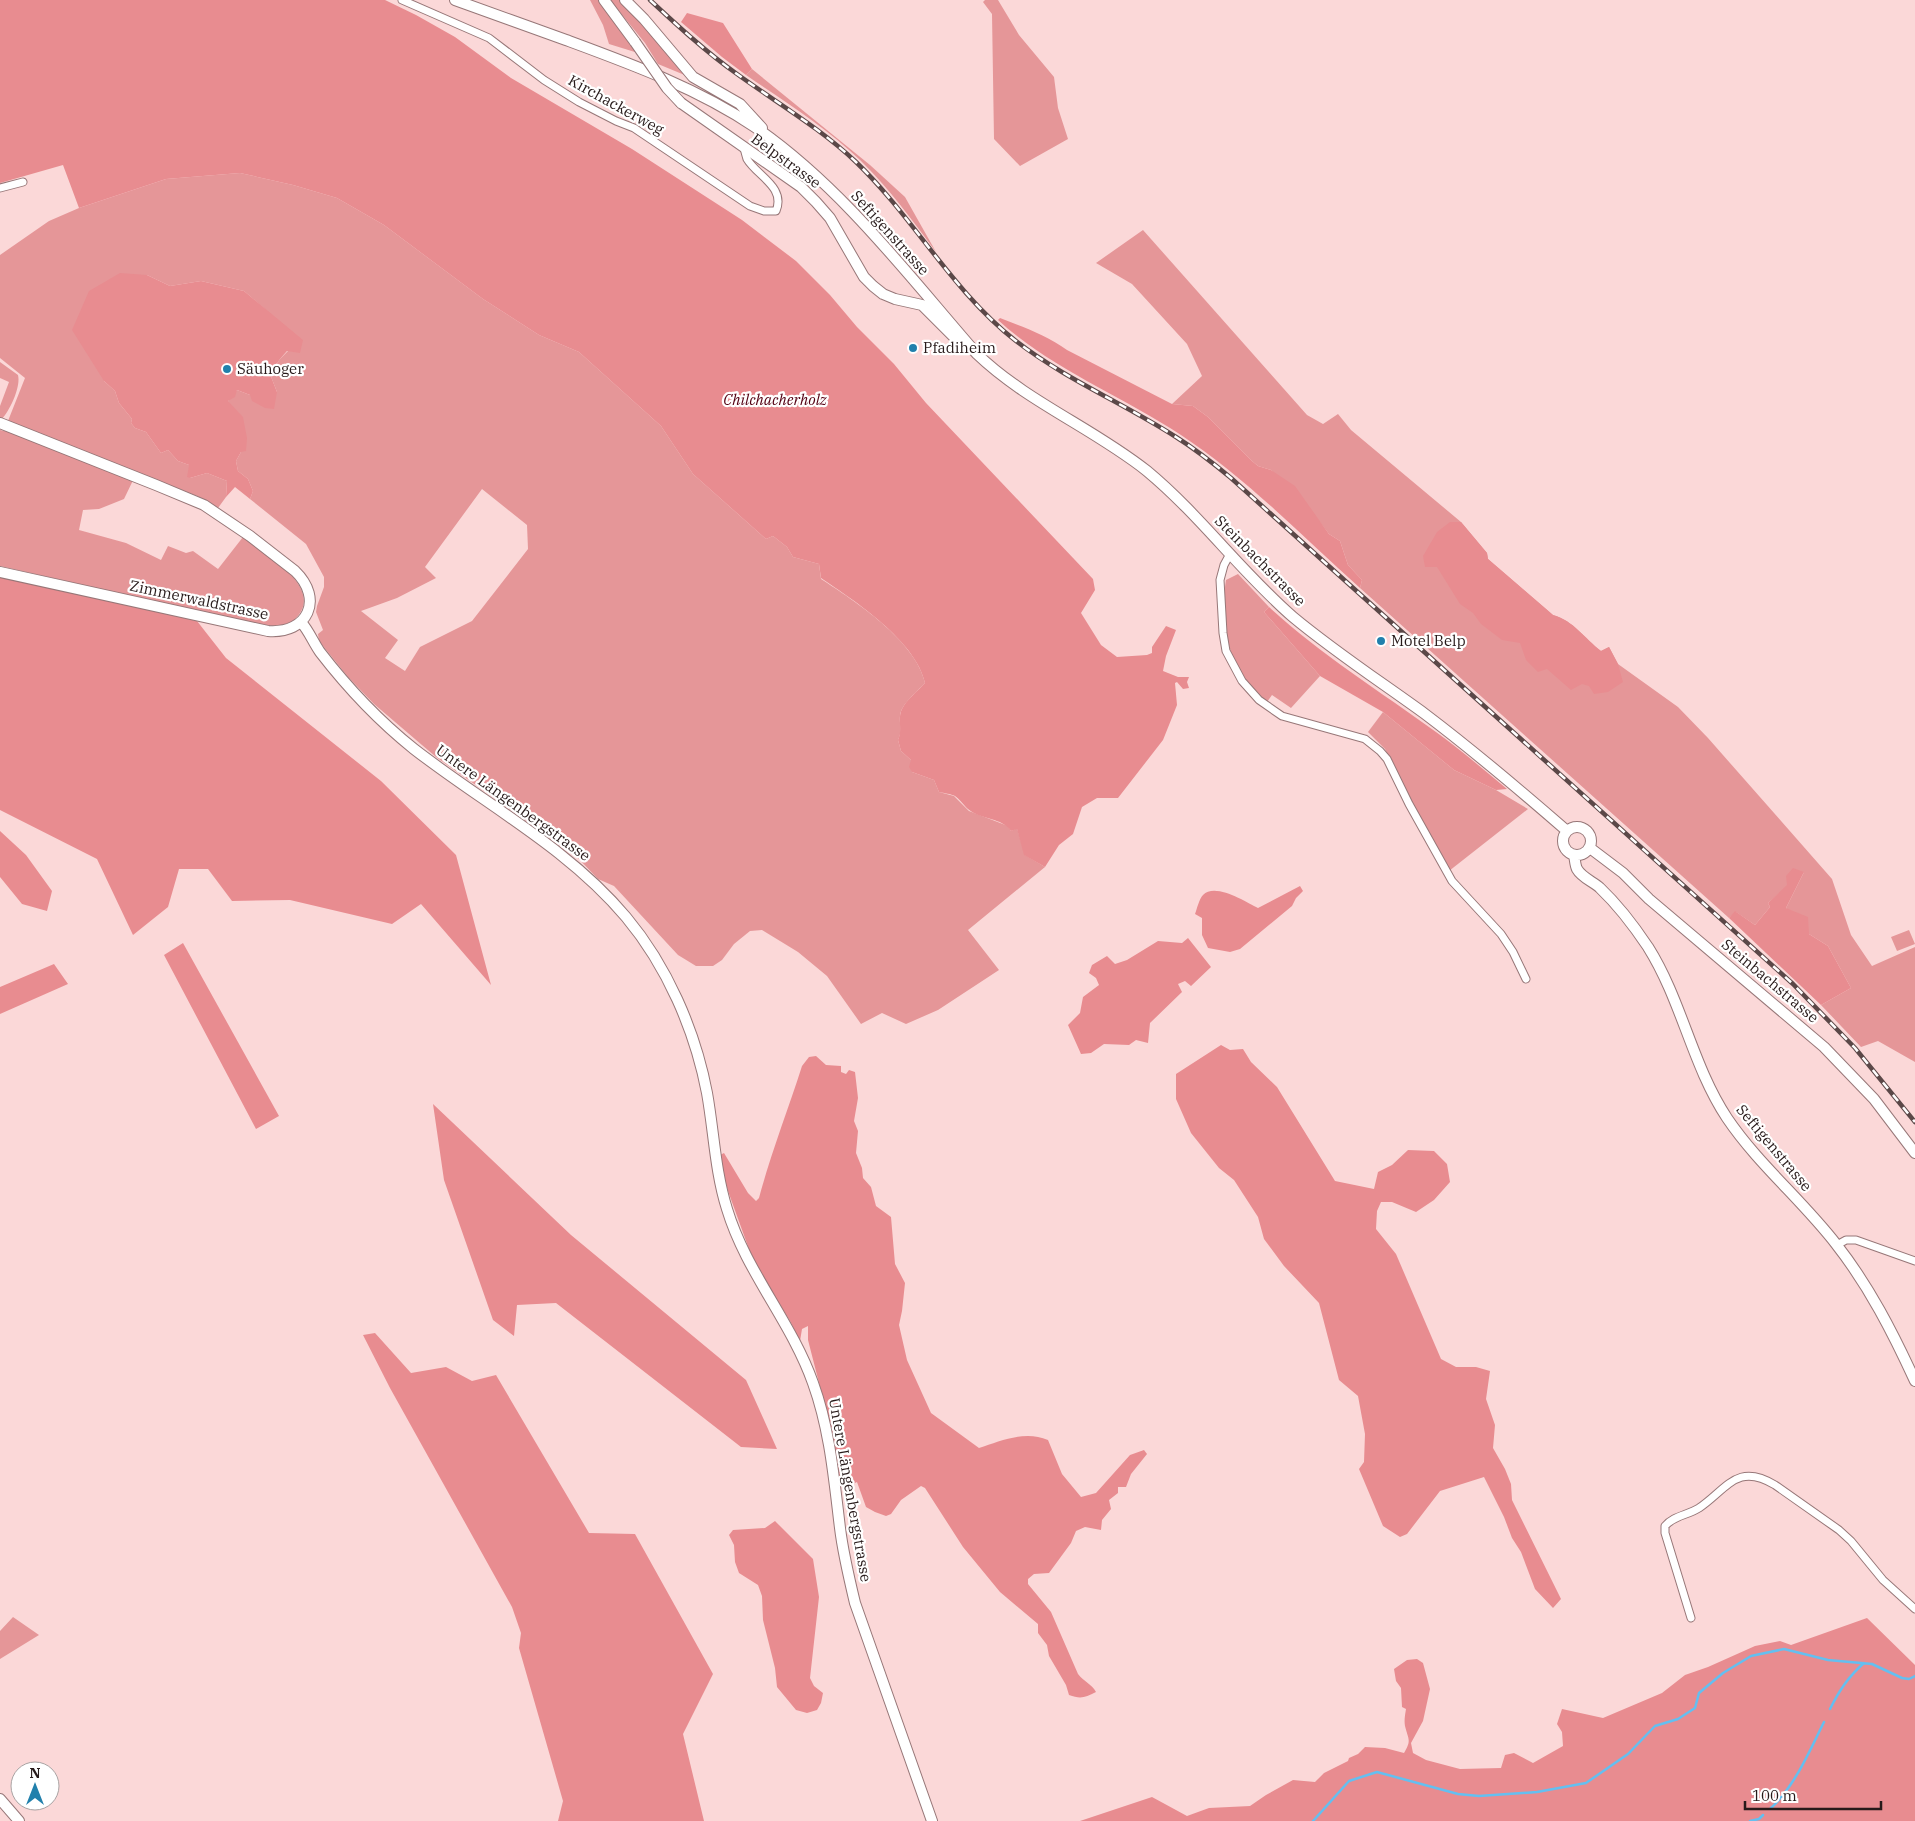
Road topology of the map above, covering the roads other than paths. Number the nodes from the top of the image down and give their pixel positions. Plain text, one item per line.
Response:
1 (402, 0) edge
2 (455, 0) edge
3 (604, 0) edge
4 (625, 0) edge
5 (772, 140) junction
6 (744, 148) junction
7 (23, 182) dead end
8 (0, 188) edge
9 (977, 354) junction
10 (0, 423) edge
11 (1230, 554) junction
12 (0, 572) edge
13 (302, 622) junction
14 (1567, 831) junction
15 (1590, 848) junction
16 (1574, 854) junction
17 (1526, 980) dead end
18 (1915, 1153) edge
19 (1837, 1245) junction
20 (1915, 1261) edge
21 (1915, 1382) edge
22 (1915, 1609) edge
23 (1692, 1618) dead end
24 (0, 1799) edge
25 (19, 1821) edge
26 (932, 1821) edge

1 - 6 street, Kirchackerweg
2 - 5 street
3 - 6 street, Belpstrasse, bridge
4 - 5 street, Belpstrasse
5 - 9 street, Seftigenstrasse
6 - 9 street, Belpstrasse
7 - 8 street
9 - 11 street, Steinbachstrasse
10 - 13 street
11 - 14 street, Steinbachstrasse
11 - 17 street
12 - 13 street, Zimmerwaldstrasse
13 - 26 street, Untere Längenbergstrasse
14 - 15 street
14 - 16 street
15 - 16 street
15 - 18 street, Steinbachstrasse
16 - 19 street, Seftigenstrasse
19 - 20 street
19 - 21 street, Seftigenstrasse
22 - 23 street
24 - 25 street

